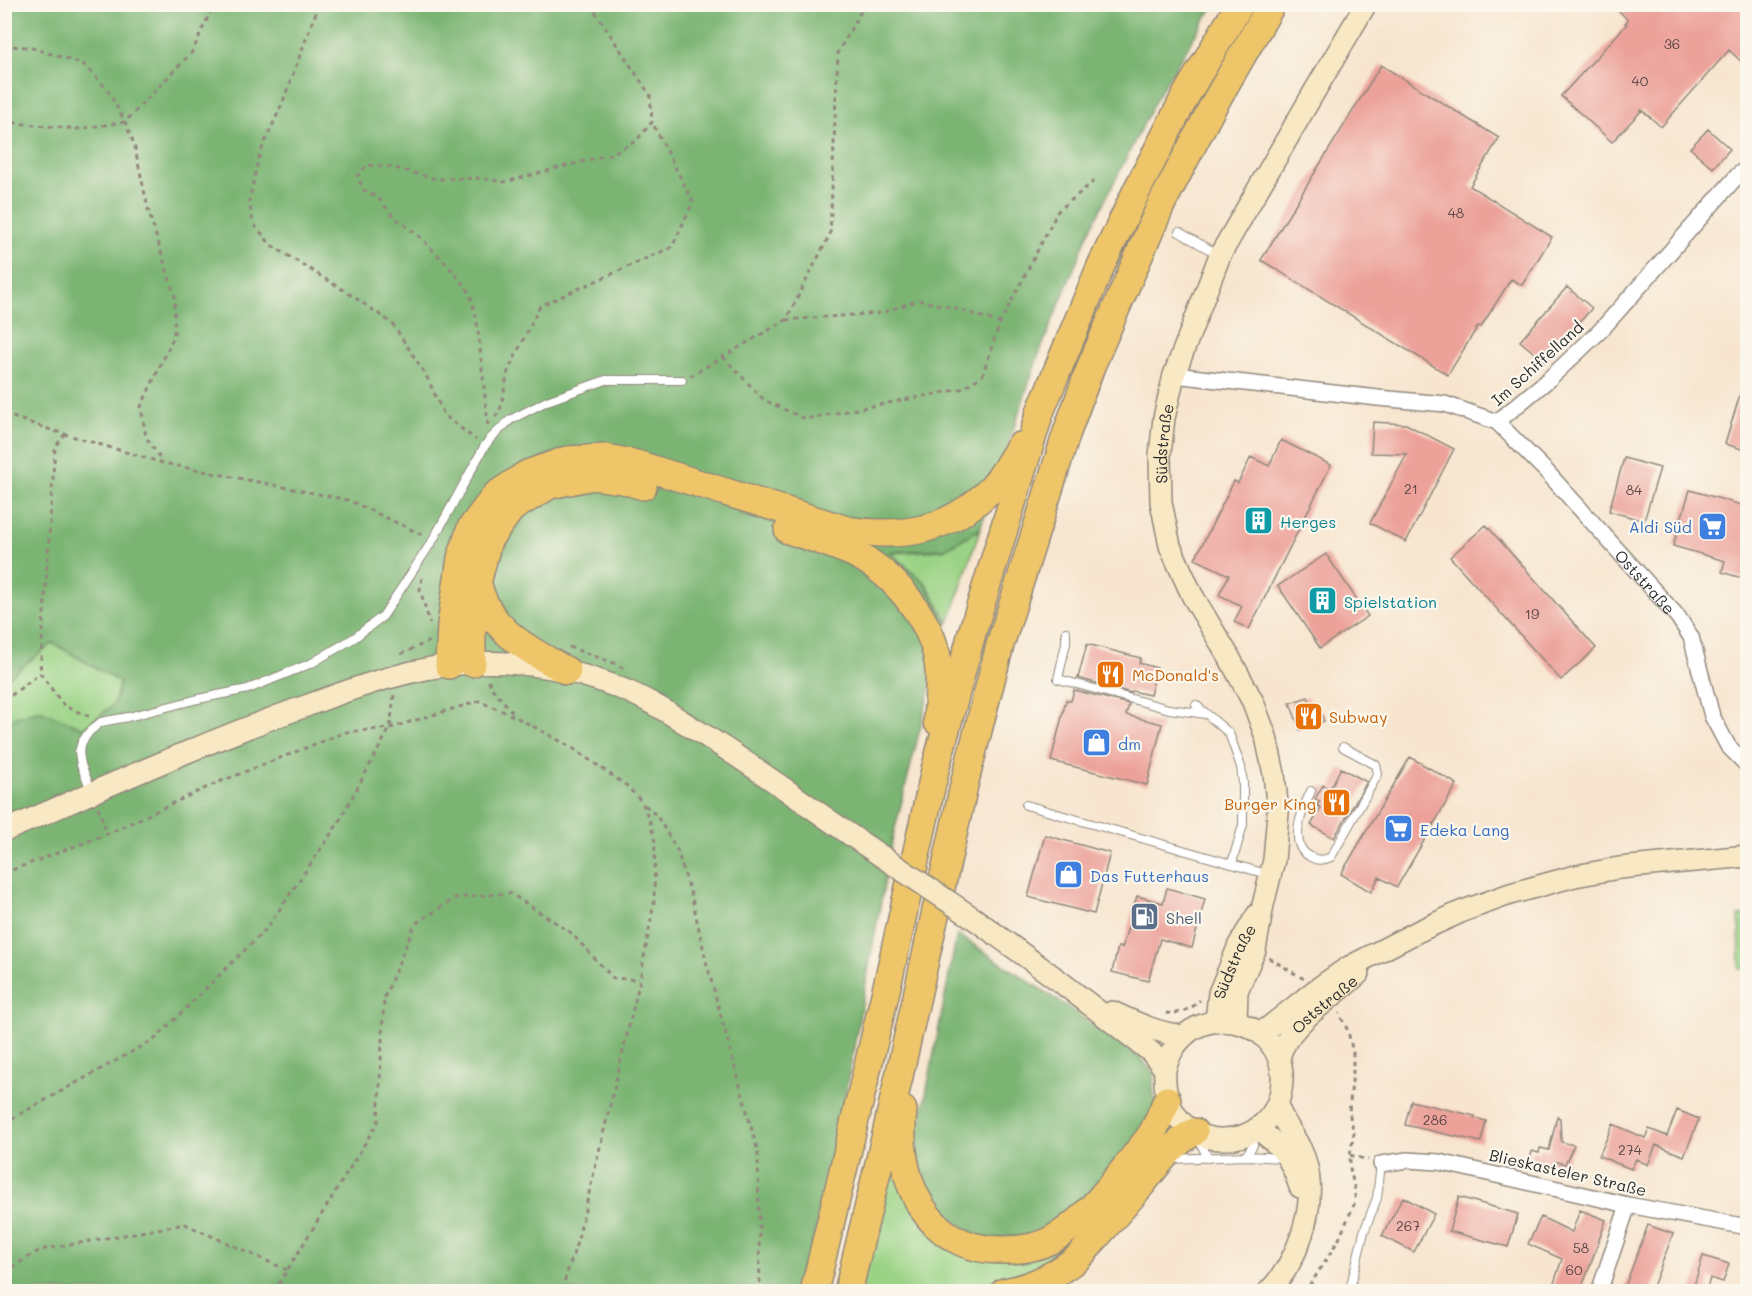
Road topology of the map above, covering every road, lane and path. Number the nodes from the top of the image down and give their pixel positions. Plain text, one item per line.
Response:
1 (214, 4) edge
2 (320, 4) edge
3 (590, 4) edge
4 (866, 4) edge
5 (1240, 4) edge
6 (1272, 4) edge
7 (1366, 4) edge
8 (4, 46) edge
9 (4, 122) edge
10 (125, 122) junction
11 (652, 122) junction
12 (1748, 167) edge
13 (1094, 181) dead end
14 (1179, 232) dead end
15 (1220, 255) junction
16 (786, 321) junction
17 (1000, 323) junction
18 (723, 357) junction
19 (1173, 375) junction
20 (682, 380) joint
21 (1040, 412) junction
22 (4, 414) edge
23 (1497, 422) junction
24 (488, 425) junction
25 (65, 434) junction
26 (490, 439) junction
27 (484, 447) junction
28 (163, 463) junction
29 (433, 540) junction
30 (422, 577) dead end
31 (478, 580) junction
32 (435, 627) dead end
33 (1066, 633) dead end
34 (469, 664) junction
35 (567, 671) junction
36 (40, 673) junction
37 (396, 676) junction
38 (4, 701) edge
39 (1196, 705) dead end
40 (1206, 714) junction
41 (516, 717) junction
42 (101, 722) junction
43 (390, 728) junction
44 (1343, 747) dead end
45 (1748, 766) edge
46 (935, 770) junction
47 (1311, 791) dead end
48 (93, 793) junction
49 (642, 802) junction
50 (1026, 805) dead end
51 (4, 831) edge
52 (107, 834) junction
53 (1748, 856) edge
54 (1232, 863) junction
55 (1748, 870) edge
56 (4, 873) edge
57 (1272, 875) junction
58 (1575, 876) junction
59 (1263, 904) junction
60 (1255, 950) junction
61 (640, 980) junction
62 (1062, 983) junction
63 (1323, 994) junction
64 (917, 996) junction
65 (1201, 998) dead end
66 (1157, 1012) dead end
67 (1226, 1022) junction
68 (1259, 1032) junction
69 (1183, 1036) junction
70 (1279, 1058) junction
71 (1165, 1068) junction
72 (1167, 1100) junction
73 (1277, 1105) junction
74 (4, 1123) edge
75 (1256, 1130) junction
76 (1195, 1133) junction
77 (1350, 1155) junction
78 (1246, 1156) junction
79 (1208, 1158) junction
80 (1288, 1158) junction
81 (1161, 1159) junction
82 (1381, 1164) junction
83 (1628, 1205) junction
84 (1305, 1220) junction
85 (1748, 1227) edge
86 (287, 1270) junction
87 (4, 1272) edge
88 (1351, 1286) dead end
89 (274, 1292) edge
90 (561, 1292) edge
91 (760, 1292) edge
92 (814, 1292) edge
93 (848, 1292) edge
94 (1004, 1292) edge
95 (1268, 1292) edge
96 (1303, 1292) edge
97 (1599, 1292) edge

1 - 10 path
2 - 27 path
3 - 11 path
4 - 16 path
5 - 21 highway
6 - 64 highway
7 - 15 main road, Südstraße
8 - 10 path
9 - 10 path
10 - 28 path
11 - 24 path
11 - 24 path
12 - 23 street, Im Schiffelland
13 - 17 path
14 - 15 lane
15 - 19 main road, Südstraße
16 - 17 path
16 - 18 path
17 - 18 path
18 - 20 path
19 - 23 street, Im Schiffelland
19 - 57 main road, Südstraße
20 - 26 lane
21 - 34 highway
21 - 46 highway
22 - 25 path
23 - 45 street, Oststraße
24 - 26 path
25 - 28 path
25 - 36 path
26 - 27 lane
27 - 29 lane
28 - 29 path
29 - 42 lane
30 - 32 path
31 - 34 highway
31 - 35 highway
31 - 46 highway
33 - 40 lane
34 - 35 main road
34 - 37 main road
34 - 41 path
35 - 62 main road, bridge
36 - 38 path
36 - 42 path
37 - 43 path
37 - 48 main road
39 - 40 lane
40 - 54 lane
41 - 43 path
41 - 49 path
42 - 48 lane
43 - 52 path
43 - 74 path
44 - 47 lane
46 - 92 highway
48 - 51 main road
48 - 52 path
49 - 61 path
49 - 91 path
50 - 54 lane
52 - 56 path
53 - 58 main road, Oststraße
54 - 57 lane
55 - 58 main road, Oststraße
57 - 59 main road, Südstraße
58 - 63 main road, Oststraße
59 - 60 main road, Südstraße
59 - 67 main road, Südstraße
60 - 63 path
60 - 67 main road, Südstraße
61 - 86 path
61 - 90 path
62 - 69 main road
62 - 71 main road
63 - 68 main road, Oststraße
63 - 70 main road, Oststraße
63 - 77 path
64 - 72 highway
64 - 93 highway
65 - 66 path
67 - 68 main road
67 - 69 main road
68 - 70 main road
69 - 71 main road
70 - 73 main road
71 - 72 main road
72 - 76 main road
73 - 75 main road
73 - 84 main road
75 - 76 main road
75 - 78 lane
75 - 80 main road
76 - 79 lane
76 - 81 highway
77 - 82 path
77 - 96 path
78 - 79 lane
78 - 80 lane
79 - 81 lane
80 - 84 main road
81 - 94 highway
82 - 83 street, Blieskasteler Straße
82 - 88 lane
83 - 85 street, Blieskasteler Straße
83 - 97 street
84 - 95 main road
86 - 87 path
86 - 89 path

